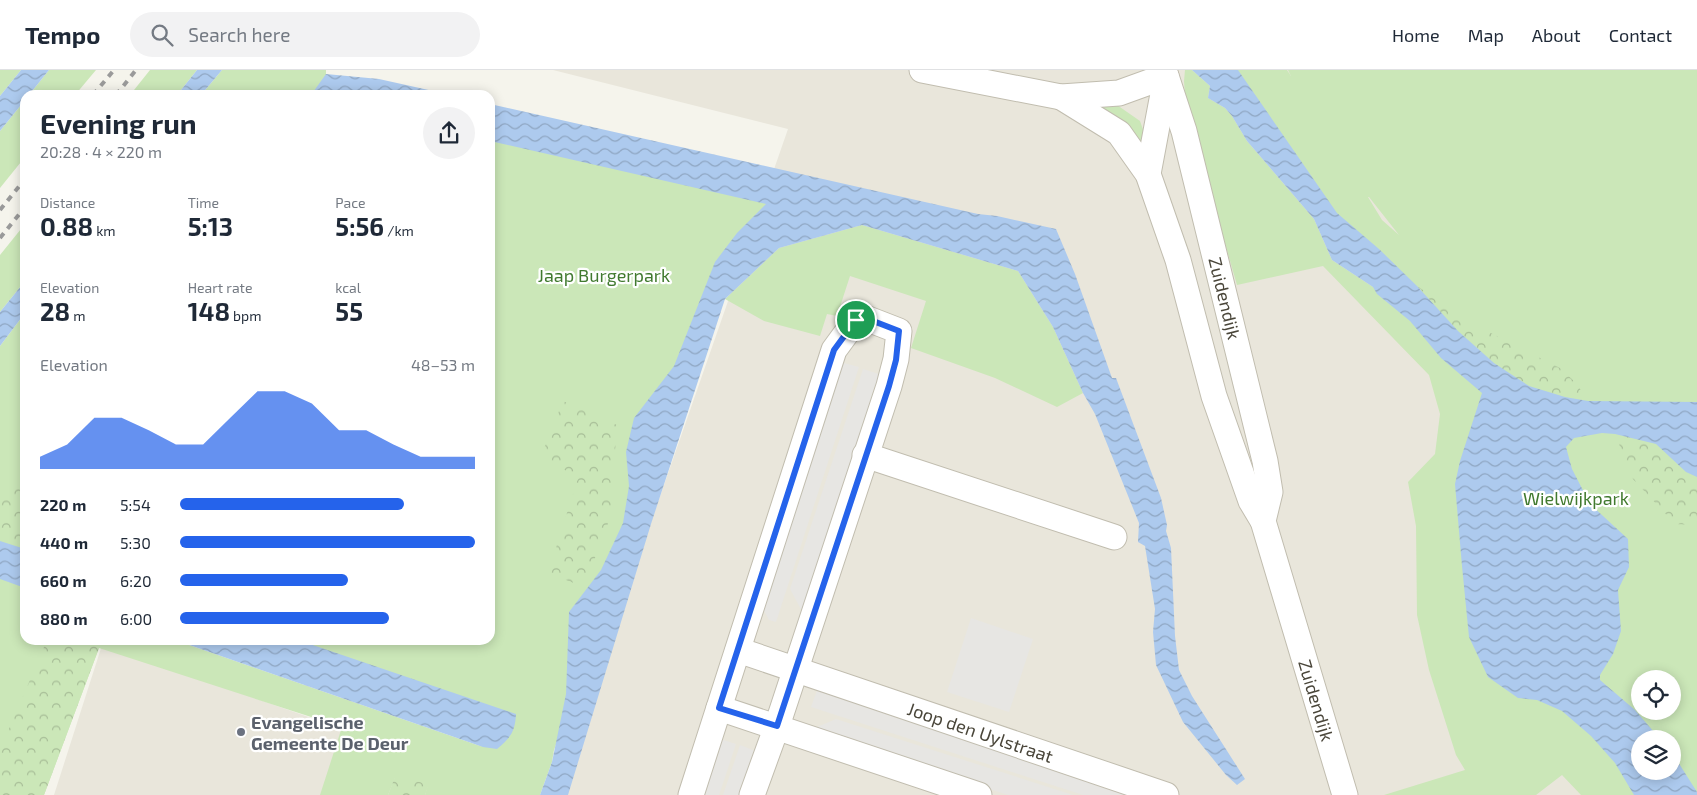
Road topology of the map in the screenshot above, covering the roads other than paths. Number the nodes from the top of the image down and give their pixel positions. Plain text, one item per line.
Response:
1 (922, 70) edge
2 (1167, 73) edge
3 (1061, 97) junction
4 (1148, 174) junction
5 (865, 456) junction
6 (1263, 521) junction
7 (1114, 537) dead end
8 (738, 650) junction
9 (796, 670) junction
10 (719, 708) junction
11 (777, 726) junction
12 (691, 795) edge
13 (752, 795) edge
14 (979, 795) edge
15 (1166, 795) edge
16 (1345, 795) edge

1 - 3 street, Zuidendijk
2 - 3 street, Zuidendijk
2 - 4 street, Zuidendijk
2 - 6 street, Zuidendijk
3 - 4 street, Zuidendijk
4 - 6 street, Zuidendijk
5 - 7 street
5 - 8 street
5 - 9 street
6 - 16 street, Zuidendijk
8 - 9 street, Joop den Uylstraat
8 - 10 street
9 - 11 street
9 - 15 street, Joop den Uylstraat
10 - 11 street
10 - 12 street
11 - 13 street
11 - 14 street

